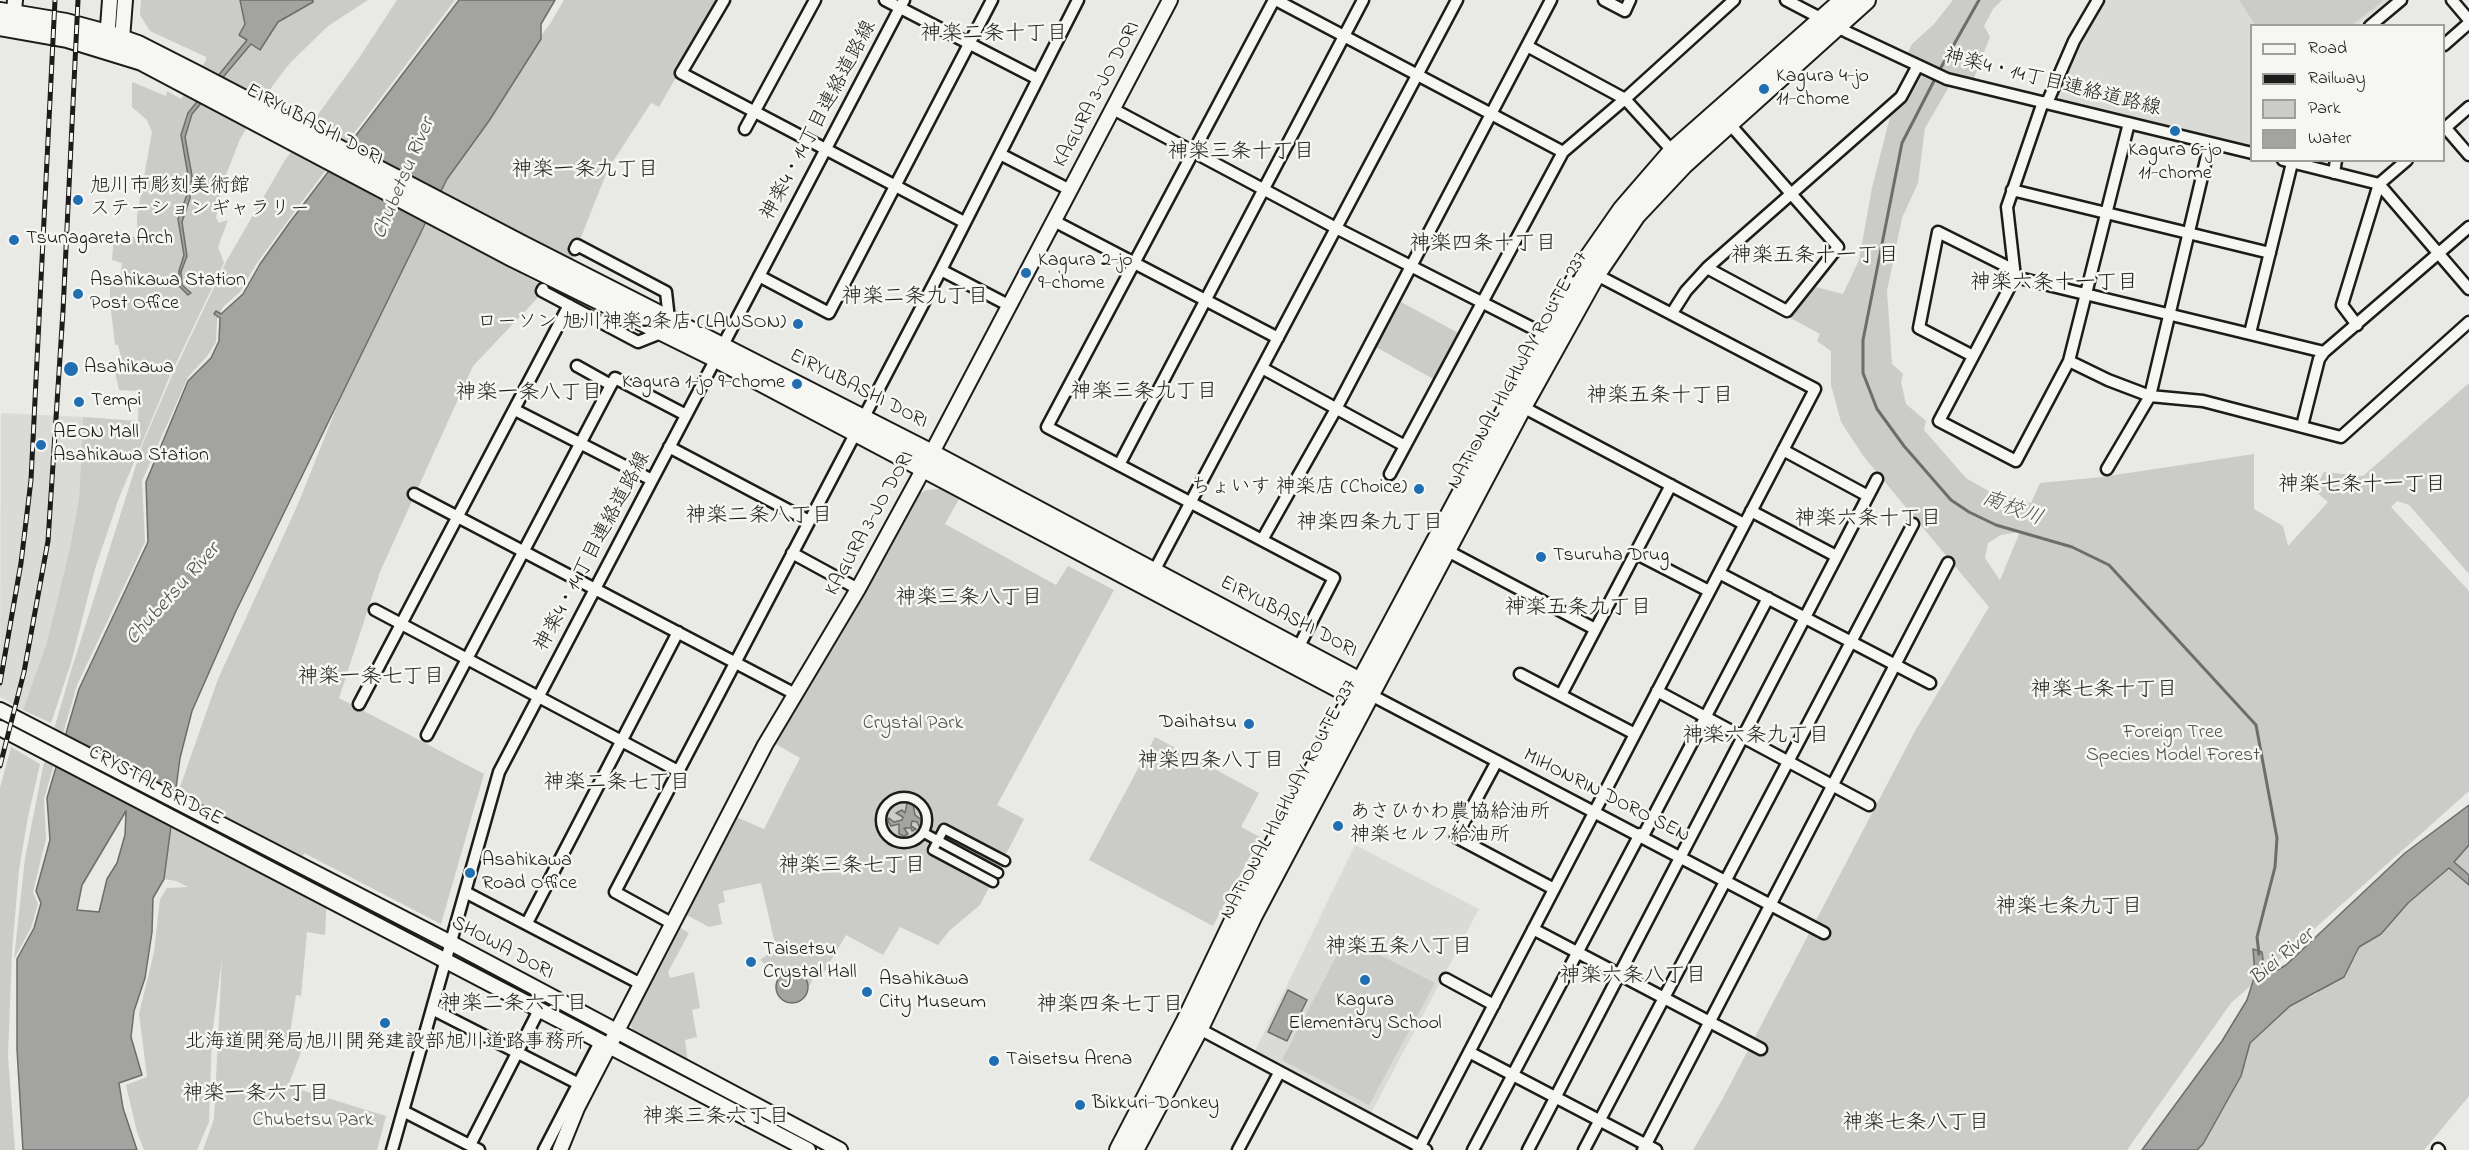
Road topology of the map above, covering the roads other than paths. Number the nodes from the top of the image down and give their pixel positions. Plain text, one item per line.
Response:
1 (110, 0) edge
2 (125, 0) edge
3 (724, 0) edge
4 (815, 0) edge
5 (885, 0) edge
6 (992, 0) edge
7 (1078, 0) edge
8 (1170, 0) edge
9 (1275, 0) edge
10 (1363, 0) edge
11 (1457, 0) edge
12 (1551, 0) edge
13 (1604, 0) edge
14 (1630, 0) edge
15 (1734, 0) edge
16 (1786, 0) edge
17 (1844, 0) edge
18 (1866, 0) edge
19 (2098, 0) edge
20 (2401, 0) edge
21 (2452, 0) edge
22 (902, 4) edge
23 (8, 16) edge
24 (1828, 22) junction
25 (2469, 22) edge
26 (2372, 24) edge
27 (1344, 37) junction
28 (114, 44) junction
29 (969, 44) junction
30 (2445, 44) edge
31 (1527, 46) junction
32 (1917, 67) junction
33 (1417, 75) junction
34 (1038, 79) junction
35 (1625, 99) junction
36 (2045, 103) junction
37 (2469, 107) edge
38 (1113, 109) junction
39 (755, 111) junction
40 (1492, 113) junction
41 (1724, 118) junction
42 (2129, 123) junction
43 (2445, 126) edge
44 (2445, 128) edge
45 (745, 129) dead end
46 (2211, 143) junction
47 (826, 149) junction
48 (1194, 151) junction
49 (1563, 152) junction
50 (2250, 153) edge
51 (1000, 154) junction
52 (2469, 155) edge
53 (1678, 158) junction
54 (2285, 162) edge
55 (2289, 162) edge
56 (2336, 162) edge
57 (2405, 162) edge
58 (2334, 173) junction
59 (2379, 184) junction
60 (897, 186) junction
61 (1265, 189) junction
62 (1070, 190) junction
63 (2012, 190) junction
64 (1791, 193) junction
65 (2108, 213) junction
66 (1054, 221) junction
67 (964, 222) junction
68 (2469, 227) edge
69 (1336, 228) junction
70 (2189, 234) junction
71 (575, 249) dead end
72 (2270, 253) junction
73 (2438, 253) junction
74 (1134, 263) junction
75 (1412, 267) junction
76 (1707, 268) junction
77 (941, 270) junction
78 (1589, 270) junction
79 (2014, 274) junction
80 (759, 276) junction
81 (2469, 289) edge
82 (543, 290) dead end
83 (2087, 295) junction
84 (1206, 301) junction
85 (1482, 302) junction
86 (569, 305) junction
87 (1010, 306) junction
88 (1672, 313) junction
89 (2169, 315) junction
90 (2469, 322) edge
91 (666, 325) junction
92 (2357, 325) junction
93 (2250, 333) junction
94 (1278, 338) junction
95 (1552, 338) junction
96 (719, 352) junction
97 (2324, 352) junction
98 (1973, 356) junction
99 (2069, 361) junction
100 (577, 366) dead end
101 (1262, 368) junction
102 (611, 385) junction
103 (2150, 396) junction
104 (1516, 404) junction
105 (1336, 409) junction
106 (515, 410) junction
107 (686, 415) junction
108 (858, 425) junction
109 (2302, 426) junction
110 (581, 444) junction
111 (1405, 446) junction
112 (669, 447) junction
113 (1783, 450) junction
114 (928, 462) junction
115 (1119, 465) junction
116 (2107, 469) dead end
117 (1390, 474) dead end
118 (1877, 479) dead end
119 (652, 480) junction
120 (1671, 485) junction
121 (414, 494) dead end
122 (1868, 496) junction
123 (1190, 503) junction
124 (1751, 511) junction
125 (456, 517) junction
126 (809, 520) junction
127 (1744, 524) junction
128 (1913, 524) dead end
129 (1262, 540) junction
130 (1440, 547) junction
131 (524, 553) junction
132 (792, 553) junction
133 (1635, 553) junction
134 (1836, 556) junction
135 (1948, 563) dead end
136 (1719, 573) junction
137 (1150, 579) junction
138 (858, 589) junction
139 (595, 590) junction
140 (1709, 591) junction
141 (1768, 598) junction
142 (375, 610) dead end
143 (1804, 618) junction
144 (402, 624) junction
145 (1595, 630) junction
146 (678, 632) junction
147 (1851, 644) junction
148 (1294, 656) junction
149 (467, 659) junction
150 (734, 662) junction
151 (1896, 666) junction
152 (1520, 674) dead end
153 (1930, 683) dead end
154 (1361, 691) junction
155 (1657, 691) junction
156 (795, 694) junction
157 (1561, 695) junction
158 (538, 698) junction
159 (358, 704) dead end
160 (0, 710) edge
161 (1706, 717) junction
162 (0, 728) edge
163 (1635, 734) junction
164 (427, 735) dead end
165 (1743, 737) junction
166 (621, 739) junction
167 (1497, 761) junction
168 (1789, 761) junction
169 (678, 771) junction
170 (1833, 786) junction
171 (1869, 805) dead end
172 (1594, 812) junction
173 (924, 832) junction
174 (1642, 835) junction
175 (273, 852) joint
176 (1681, 856) junction
177 (1005, 861) dead end
178 (269, 868) joint
179 (998, 873) dead end
180 (1726, 880) junction
181 (993, 882) dead end
182 (1554, 889) junction
183 (465, 892) junction
184 (1770, 903) junction
185 (527, 922) junction
186 (672, 924) junction
187 (1533, 929) junction
188 (1824, 933) dead end
189 (451, 943) junction
190 (1577, 952) junction
191 (446, 960) junction
192 (1619, 975) junction
193 (1446, 979) dead end
194 (641, 984) junction
195 (1664, 998) junction
196 (1494, 1005) junction
197 (432, 1009) junction
198 (540, 1010) junction
199 (1709, 1021) junction
200 (1192, 1025) junction
201 (616, 1031) junction
202 (604, 1044) junction
203 (1761, 1049) dead end
204 (518, 1052) junction
205 (1469, 1052) junction
206 (1279, 1073) junction
207 (1512, 1075) junction
208 (579, 1083) junction
209 (1556, 1097) junction
210 (403, 1111) junction
211 (1600, 1120) junction
212 (474, 1148) edge
213 (1648, 1148) edge
214 (1421, 1149) edge
215 (392, 1150) edge
216 (544, 1150) edge
217 (560, 1150) edge
218 (808, 1150) edge
219 (840, 1150) edge
220 (1119, 1150) edge
221 (1134, 1150) edge
222 (1238, 1150) edge
223 (1473, 1150) edge
224 (1528, 1150) edge
225 (1584, 1150) edge

1 - 28 street
2 - 28 street
3 - 39 street
4 - 39 street
5 - 22 street
6 - 29 street
7 - 34 street
8 - 38 street, KAGURA 3-JO DORI
9 - 27 street
9 - 48 street
10 - 27 street
11 - 33 street
12 - 31 street
13 - 14 street
15 - 35 street
16 - 24 street, 神楽4・14丁目連絡道路線
17 - 24 main road, NATIONAL HIGHWAY ROUTE 237
18 - 24 main road, NATIONAL HIGHWAY ROUTE 237
19 - 36 street
20 - 26 street
21 - 25 street
22 - 29 street
22 - 47 street, 神楽4・14丁目連絡道路線
23 - 28 main road, EIRYUBASHI DORI
24 - 32 street, 神楽4・14丁目連絡道路線
24 - 41 main road, NATIONAL HIGHWAY ROUTE 237
25 - 30 street
27 - 33 street
27 - 61 street
28 - 91 main road, EIRYUBASHI DORI
29 - 34 street
29 - 60 street
31 - 35 street
31 - 40 street
32 - 36 street, 神楽4・14丁目連絡道路線
32 - 64 street
33 - 40 street
33 - 69 street
34 - 51 street
35 - 49 street
35 - 53 street
36 - 42 street, 神楽4・14丁目連絡道路線
36 - 63 street
37 - 43 street
38 - 48 street
38 - 62 street, KAGURA 3-JO DORI
39 - 45 street
39 - 47 street
40 - 49 street
40 - 75 street
41 - 53 main road, NATIONAL HIGHWAY ROUTE 237
41 - 64 street
42 - 46 street, 神楽4・14丁目連絡道路線
42 - 65 street
44 - 52 street
46 - 50 street, 神楽4・14丁目連絡道路線
46 - 70 street
47 - 60 street
47 - 80 street, 神楽4・14丁目連絡道路線
48 - 61 street
48 - 74 street
49 - 85 street
51 - 62 street
51 - 67 street
53 - 78 main road, NATIONAL HIGHWAY ROUTE 237
54 - 72 street
55 - 58 street
56 - 58 street
57 - 59 street
58 - 59 street
59 - 73 street
59 - 92 street
60 - 67 street
60 - 80 street
61 - 69 street
61 - 84 street
62 - 66 street, KAGURA 3-JO DORI
63 - 65 street
63 - 79 street
64 - 76 street
64 - 76 street
65 - 70 street
65 - 83 street
66 - 74 street
66 - 87 street, KAGURA 3-JO DORI
67 - 77 street
68 - 73 street
69 - 75 street
69 - 94 street
70 - 72 street
70 - 89 street
71 - 91 street
72 - 93 street
73 - 81 street
73 - 92 street
74 - 84 street
74 - 115 street
75 - 85 street
75 - 105 street
76 - 88 street
77 - 87 street
77 - 108 street
78 - 88 street
78 - 95 main road, NATIONAL HIGHWAY ROUTE 237
79 - 83 street
79 - 98 street
79 - 98 street
80 - 96 street, 神楽4・14丁目連絡道路線
82 - 86 street
83 - 89 street
83 - 99 street
84 - 94 street
84 - 115 street
85 - 95 street
85 - 111 street
86 - 91 street
86 - 106 street
87 - 114 street, KAGURA 3-JO DORI
88 - 113 street
89 - 93 street
89 - 103 street
90 - 109 street
91 - 96 main road, EIRYUBASHI DORI
92 - 97 street
93 - 97 street
94 - 101 street
95 - 104 main road, NATIONAL HIGHWAY ROUTE 237
96 - 107 street, 神楽4・14丁目連絡道路線
96 - 108 main road, EIRYUBASHI DORI
97 - 109 street
98 - 99 street
99 - 103 street
100 - 102 street
101 - 105 street
101 - 123 street
102 - 107 street
102 - 110 street
103 - 109 street
103 - 116 street
104 - 120 street
104 - 130 main road, NATIONAL HIGHWAY ROUTE 237
105 - 111 street
105 - 129 street
106 - 110 street
106 - 125 street
107 - 112 street, 神楽4・14丁目連絡道路線
108 - 114 main road, EIRYUBASHI DORI
108 - 126 street
110 - 119 street
110 - 131 street
111 - 117 street
112 - 119 street, 神楽4・14丁目連絡道路線
112 - 126 street
113 - 122 street
113 - 124 street
114 - 137 main road, EIRYUBASHI DORI
114 - 138 street, KAGURA 3-JO DORI
115 - 123 street
118 - 122 street
119 - 139 street, 神楽4・14丁目連絡道路線
120 - 127 street
120 - 133 street
121 - 125 street
122 - 134 street
123 - 129 street
123 - 137 street
124 - 127 street
124 - 134 street
125 - 131 street
125 - 144 street
126 - 132 street
127 - 136 street
128 - 147 street
129 - 148 street
130 - 145 street
130 - 154 main road, NATIONAL HIGHWAY ROUTE 237
131 - 139 street
131 - 149 street
132 - 138 street
132 - 150 street
133 - 140 street
133 - 145 street
134 - 143 street
135 - 151 street
136 - 140 street
136 - 141 street
137 - 148 main road, EIRYUBASHI DORI
138 - 156 street, KAGURA 3-JO DORI
139 - 146 street
139 - 158 street, 神楽4・14丁目連絡道路線
140 - 155 street
141 - 143 street
141 - 161 street
142 - 144 street
143 - 147 street
143 - 165 street
144 - 149 street
144 - 159 street
145 - 157 street
146 - 150 street
146 - 166 street
147 - 151 street
147 - 168 street
148 - 154 main road, EIRYUBASHI DORI
149 - 158 street
149 - 164 street
150 - 156 street
150 - 169 street
151 - 153 street
151 - 170 street
152 - 157 street
154 - 167 street, MIHONRIN DORO SEN
154 - 200 main road, NATIONAL HIGHWAY ROUTE 237
155 - 161 street
155 - 163 street
156 - 186 street, KAGURA 3-JO DORI
157 - 163 street
158 - 166 street
158 - 183 street, 神楽4・14丁目連絡道路線
160 - 175 street, CRYSTAL BRIDGE
161 - 165 street
161 - 174 street
162 - 178 street, CRYSTAL BRIDGE
163 - 172 street
165 - 168 street
165 - 176 street
166 - 169 street
166 - 185 street
167 - 172 street, MIHONRIN DORO SEN
167 - 182 street
168 - 170 street
168 - 180 street
169 - 186 street
170 - 171 street
170 - 184 street
172 - 174 street, MIHONRIN DORO SEN
172 - 182 street
173 - 173 street
173 - 179 street
174 - 176 street, MIHONRIN DORO SEN
174 - 190 street
175 - 189 street, SHOWA DORI
176 - 180 street, MIHONRIN DORO SEN
176 - 192 street
177 - 181 street
178 - 191 street, SHOWA DORI
180 - 184 street, MIHONRIN DORO SEN
180 - 195 street
182 - 187 street
183 - 185 street
183 - 189 street, 神楽4・14丁目連絡道路線
184 - 188 street, MIHONRIN DORO SEN
184 - 199 street
185 - 194 street
186 - 194 street, KAGURA 3-JO DORI
187 - 190 street
187 - 196 street
189 - 191 street, 神楽4・14丁目連絡道路線
189 - 201 street, SHOWA DORI
190 - 192 street
190 - 207 street
191 - 197 street, 神楽4・14丁目連絡道路線
191 - 198 street, SHOWA DORI
192 - 195 street
192 - 209 street
193 - 196 street
194 - 201 street, KAGURA 3-JO DORI
195 - 199 street
195 - 211 street
196 - 205 street
197 - 204 street
197 - 210 street, 神楽4・14丁目連絡道路線
198 - 202 street, SHOWA DORI
198 - 204 street
199 - 203 street
199 - 213 street
200 - 206 street
200 - 220 main road, NATIONAL HIGHWAY ROUTE 237
200 - 221 main road, NATIONAL HIGHWAY ROUTE 237
201 - 202 street, KAGURA 3-JO DORI
201 - 219 street, SHOWA DORI
202 - 208 street
202 - 217 street, KAGURA 3-JO DORI
202 - 218 street, SHOWA DORI
204 - 208 street
204 - 212 street
205 - 207 street
205 - 214 street
206 - 214 street
206 - 222 street
207 - 209 street
207 - 223 street
208 - 216 street
209 - 211 street
209 - 224 street
210 - 212 street
210 - 215 street, 神楽4・14丁目連絡道路線
211 - 213 street
211 - 225 street

